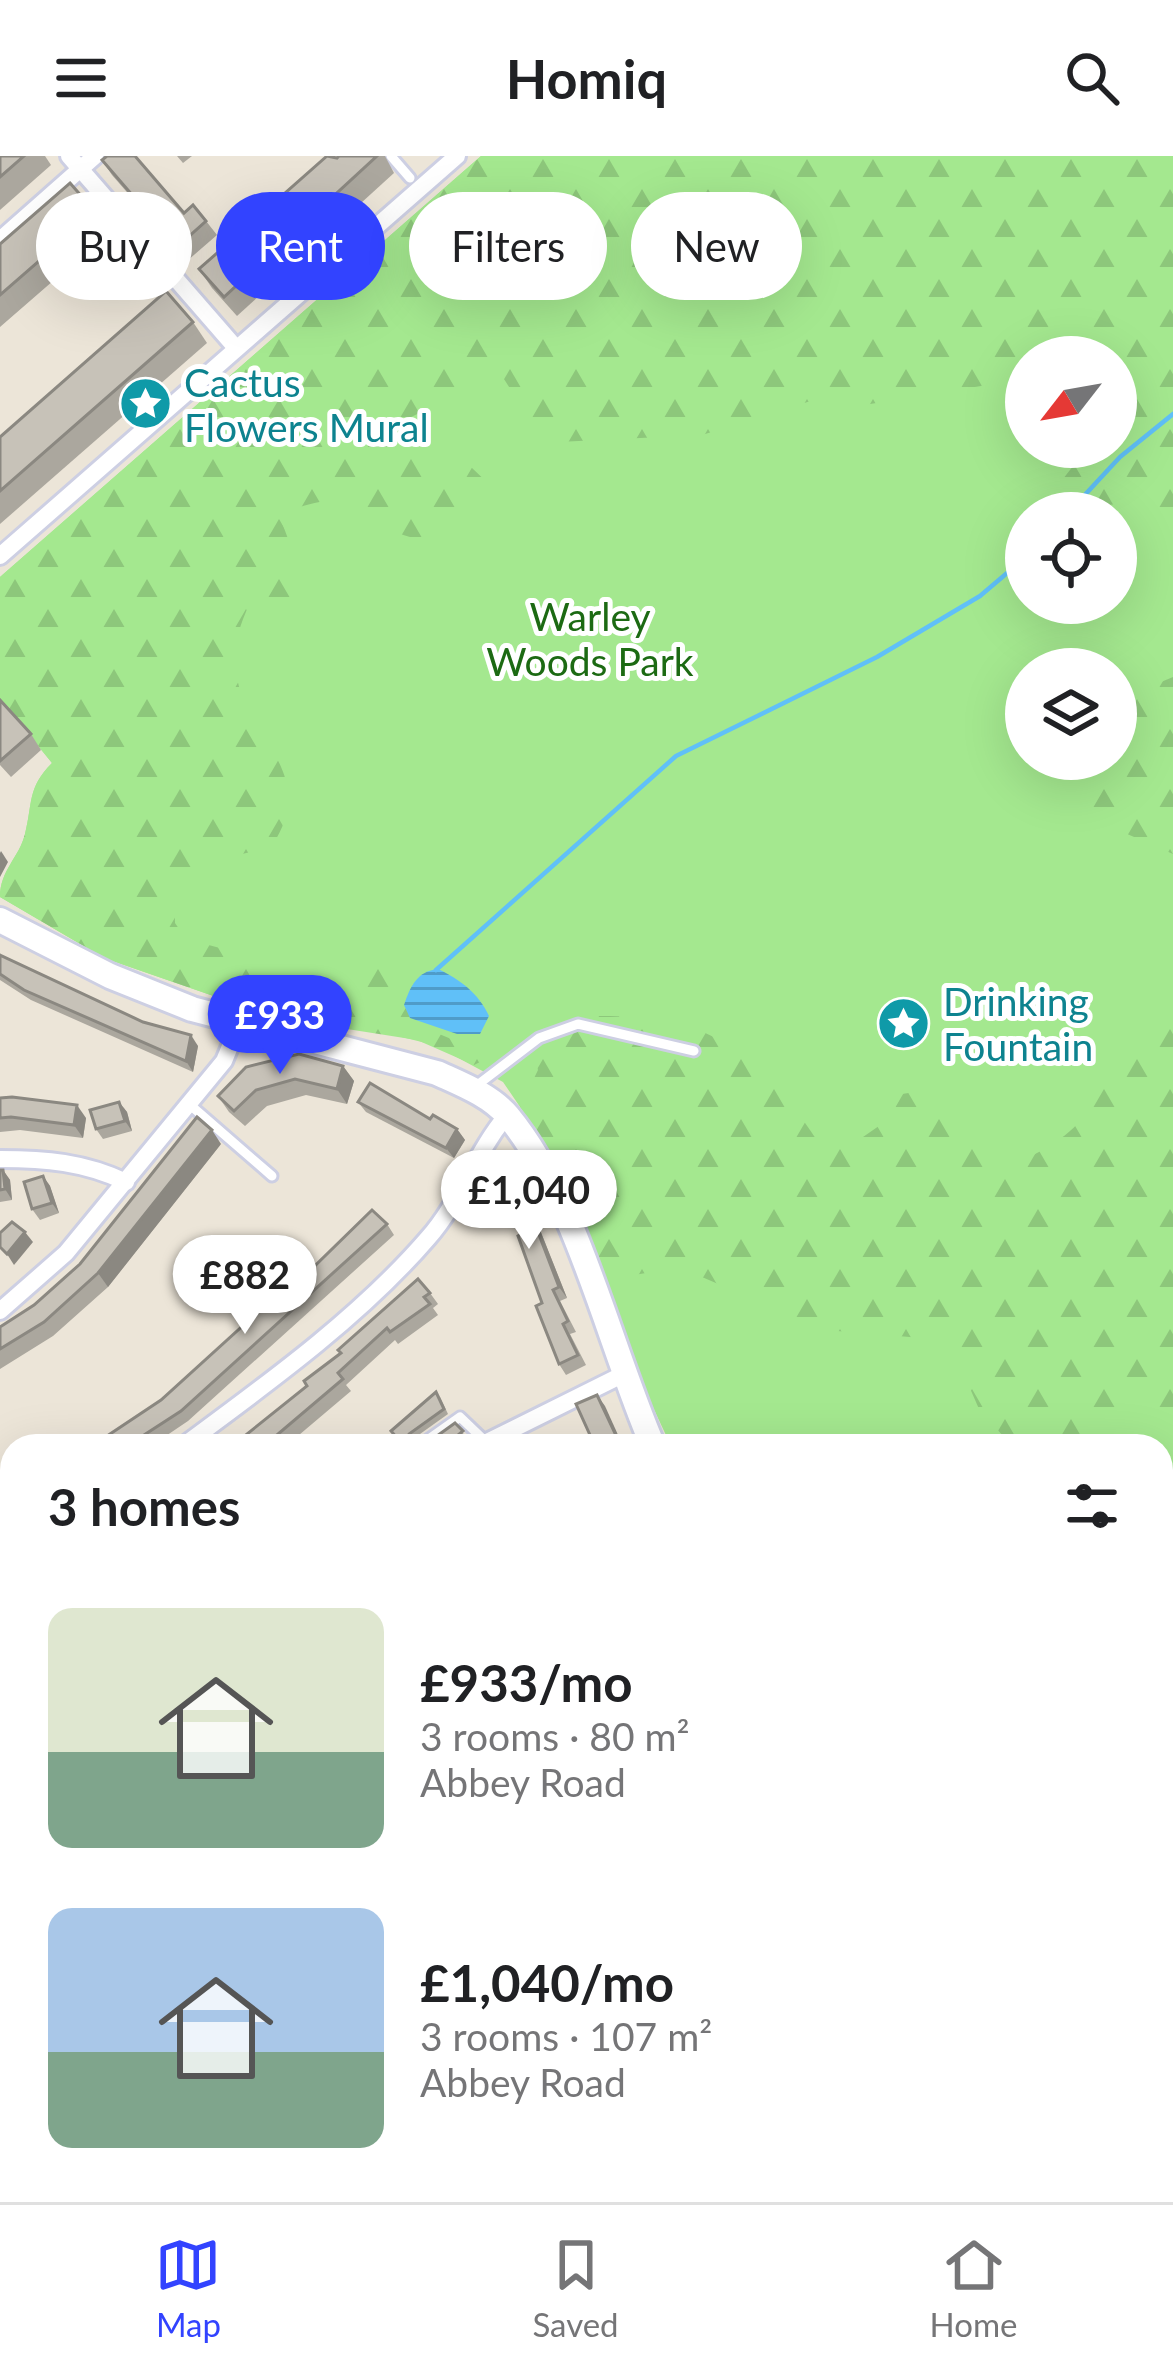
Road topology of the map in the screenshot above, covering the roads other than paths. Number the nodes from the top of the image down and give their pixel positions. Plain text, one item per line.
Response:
1 (95, 156) edge
2 (391, 156) edge
3 (458, 156) edge
4 (75, 162) edge
5 (410, 178) dead end
6 (0, 240) edge
7 (236, 349) junction
8 (0, 556) edge
9 (0, 920) edge
10 (240, 1022) junction
11 (694, 1052) dead end
12 (474, 1090) junction
13 (189, 1103) junction
14 (507, 1115) junction
15 (0, 1159) edge
16 (272, 1176) dead end
17 (126, 1182) junction
18 (0, 1311) edge
19 (622, 1375) junction
20 (198, 1434) edge
21 (436, 1434) edge
22 (474, 1434) edge
23 (500, 1434) edge
24 (648, 1434) edge

1 - 4 street
2 - 5 lane
3 - 7 street
4 - 6 street
4 - 7 street
7 - 8 street
9 - 10 street
10 - 12 street
10 - 13 street
11 - 12 lane
12 - 14 street
13 - 16 lane
13 - 17 street
14 - 19 street
14 - 20 street
15 - 17 street
17 - 18 street
19 - 23 street
19 - 24 street
21 - 22 lane

